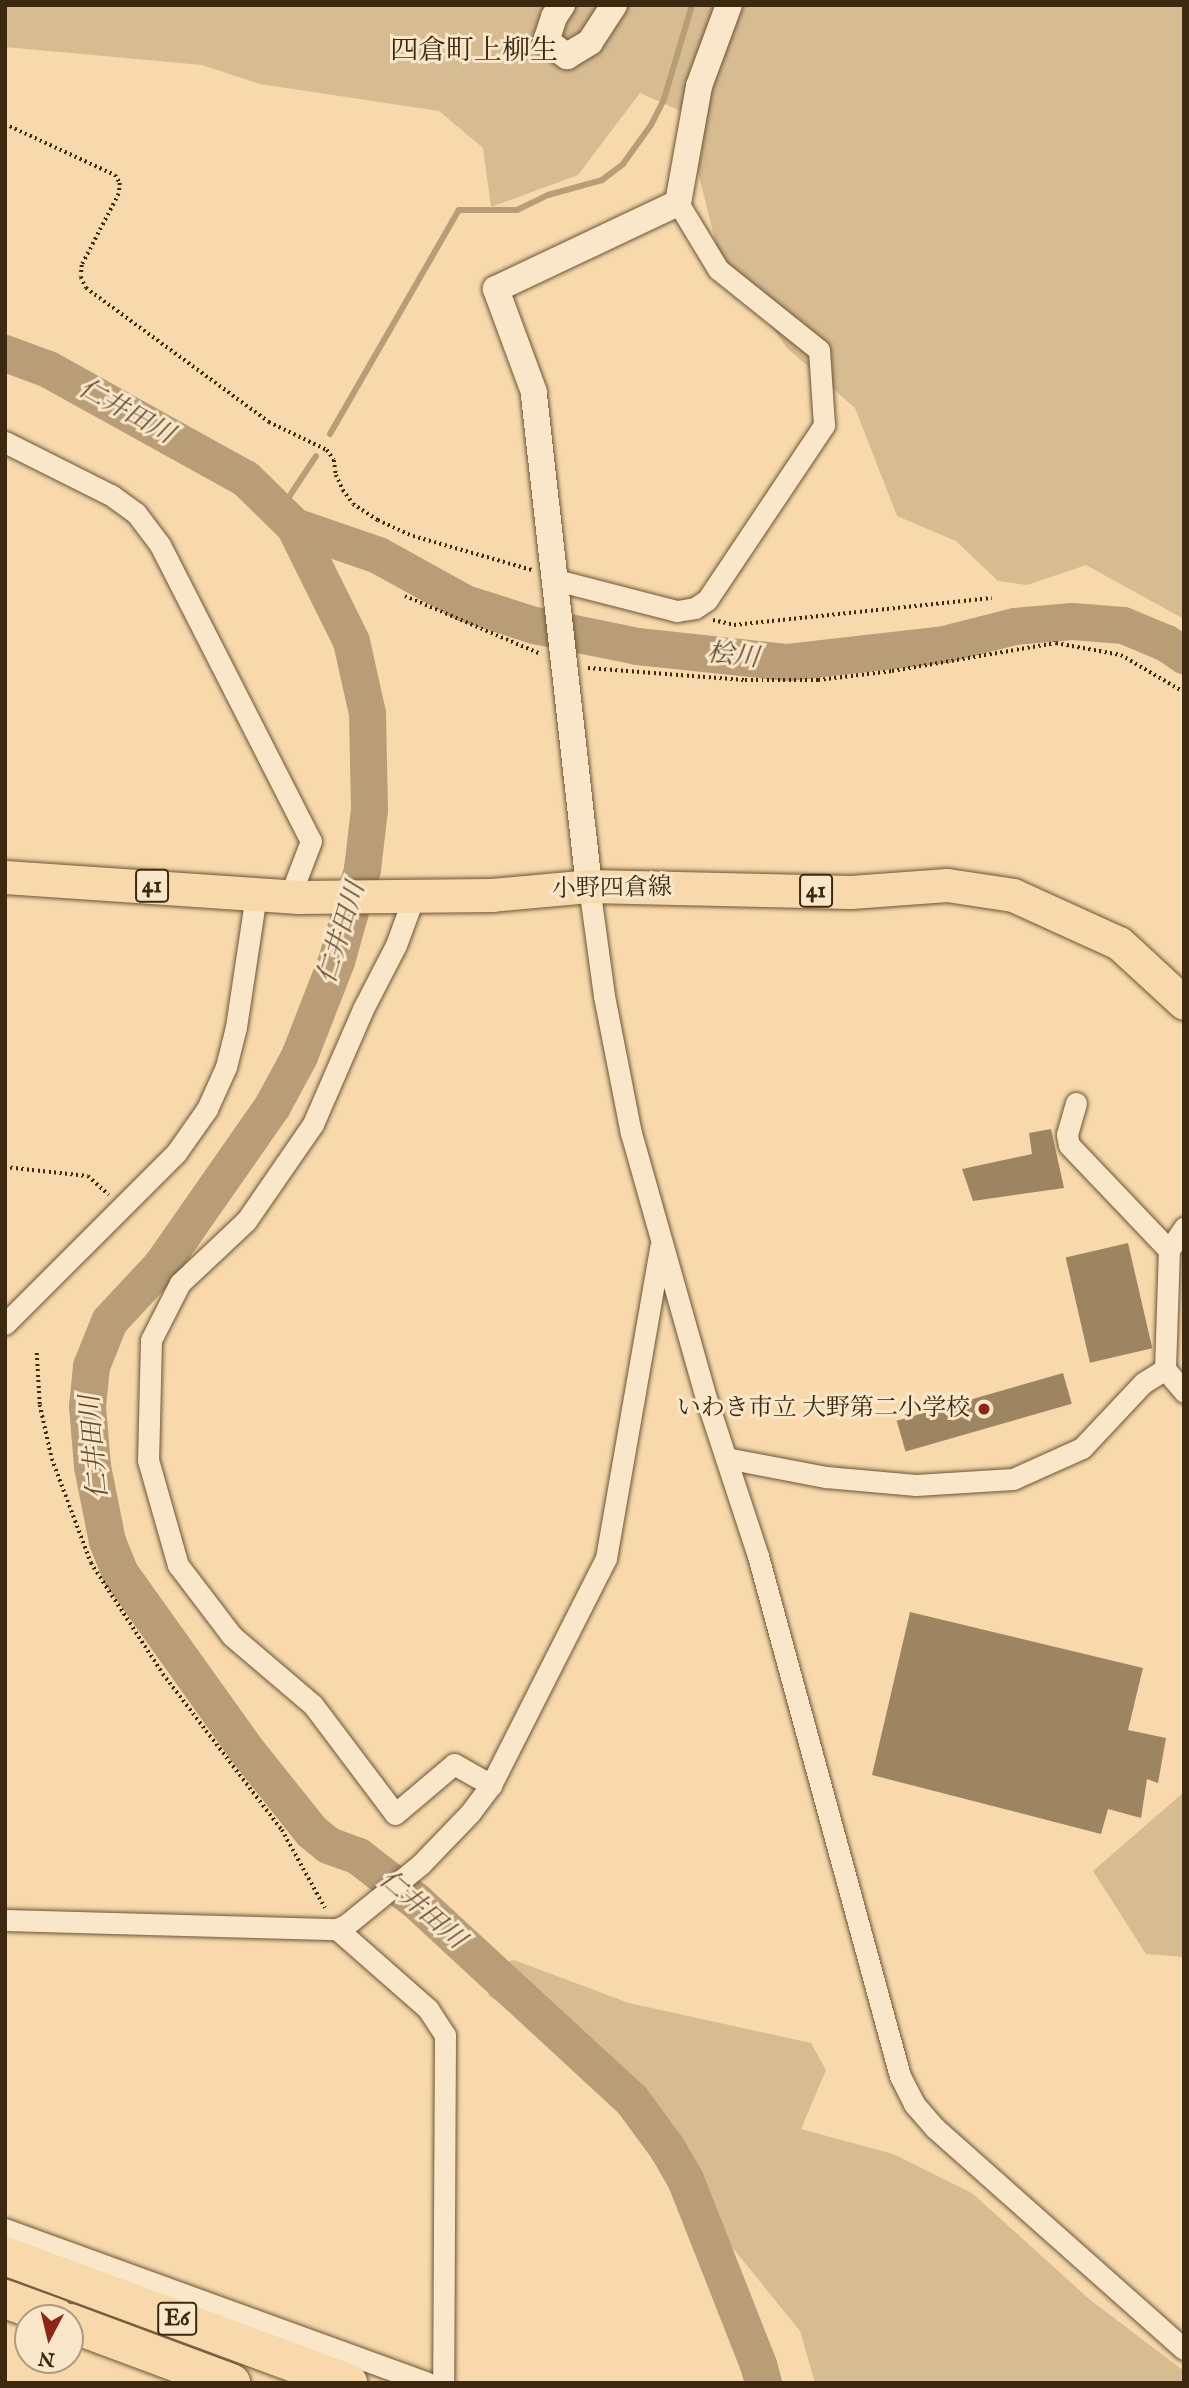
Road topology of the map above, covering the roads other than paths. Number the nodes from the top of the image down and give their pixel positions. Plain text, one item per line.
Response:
1 (562, 5) edge
2 (614, 5) edge
3 (729, 5) edge
4 (678, 204) junction
5 (5, 442) edge
6 (556, 580) junction
7 (5, 877) edge
8 (589, 886) junction
9 (256, 894) junction
10 (294, 896) junction
11 (414, 896) junction
12 (1184, 1003) edge
13 (1076, 1103) dead end
14 (1184, 1228) edge
15 (661, 1240) junction
16 (1170, 1250) junction
17 (5, 1324) edge
18 (1165, 1369) junction
19 (1184, 1392) edge
20 (726, 1458) junction
21 (491, 1785) junction
22 (5, 1920) edge
23 (341, 1927) junction
24 (5, 2229) edge
25 (5, 2256) edge
26 (84, 2328) edge
27 (1184, 2349) edge
28 (231, 2383) edge
29 (348, 2383) edge
30 (427, 2383) edge
31 (443, 2383) edge

1 - 2 street
3 - 4 street
4 - 6 street
4 - 6 street
5 - 10 street
6 - 8 street
7 - 9 main road, 小野四倉線 / 41
8 - 11 main road, 小野四倉線 / 41
8 - 12 main road, 小野四倉線 / 41
8 - 15 street
9 - 10 main road, 小野四倉線 / 41
9 - 17 street
10 - 11 main road, 小野四倉線 / 41
11 - 21 street
13 - 16 street
14 - 16 street
15 - 20 street
15 - 21 street
16 - 18 street
18 - 19 street
18 - 20 street
20 - 27 street
21 - 23 street
22 - 23 street
23 - 31 street
24 - 30 street
25 - 29 highway, E6
26 - 28 highway, E6

